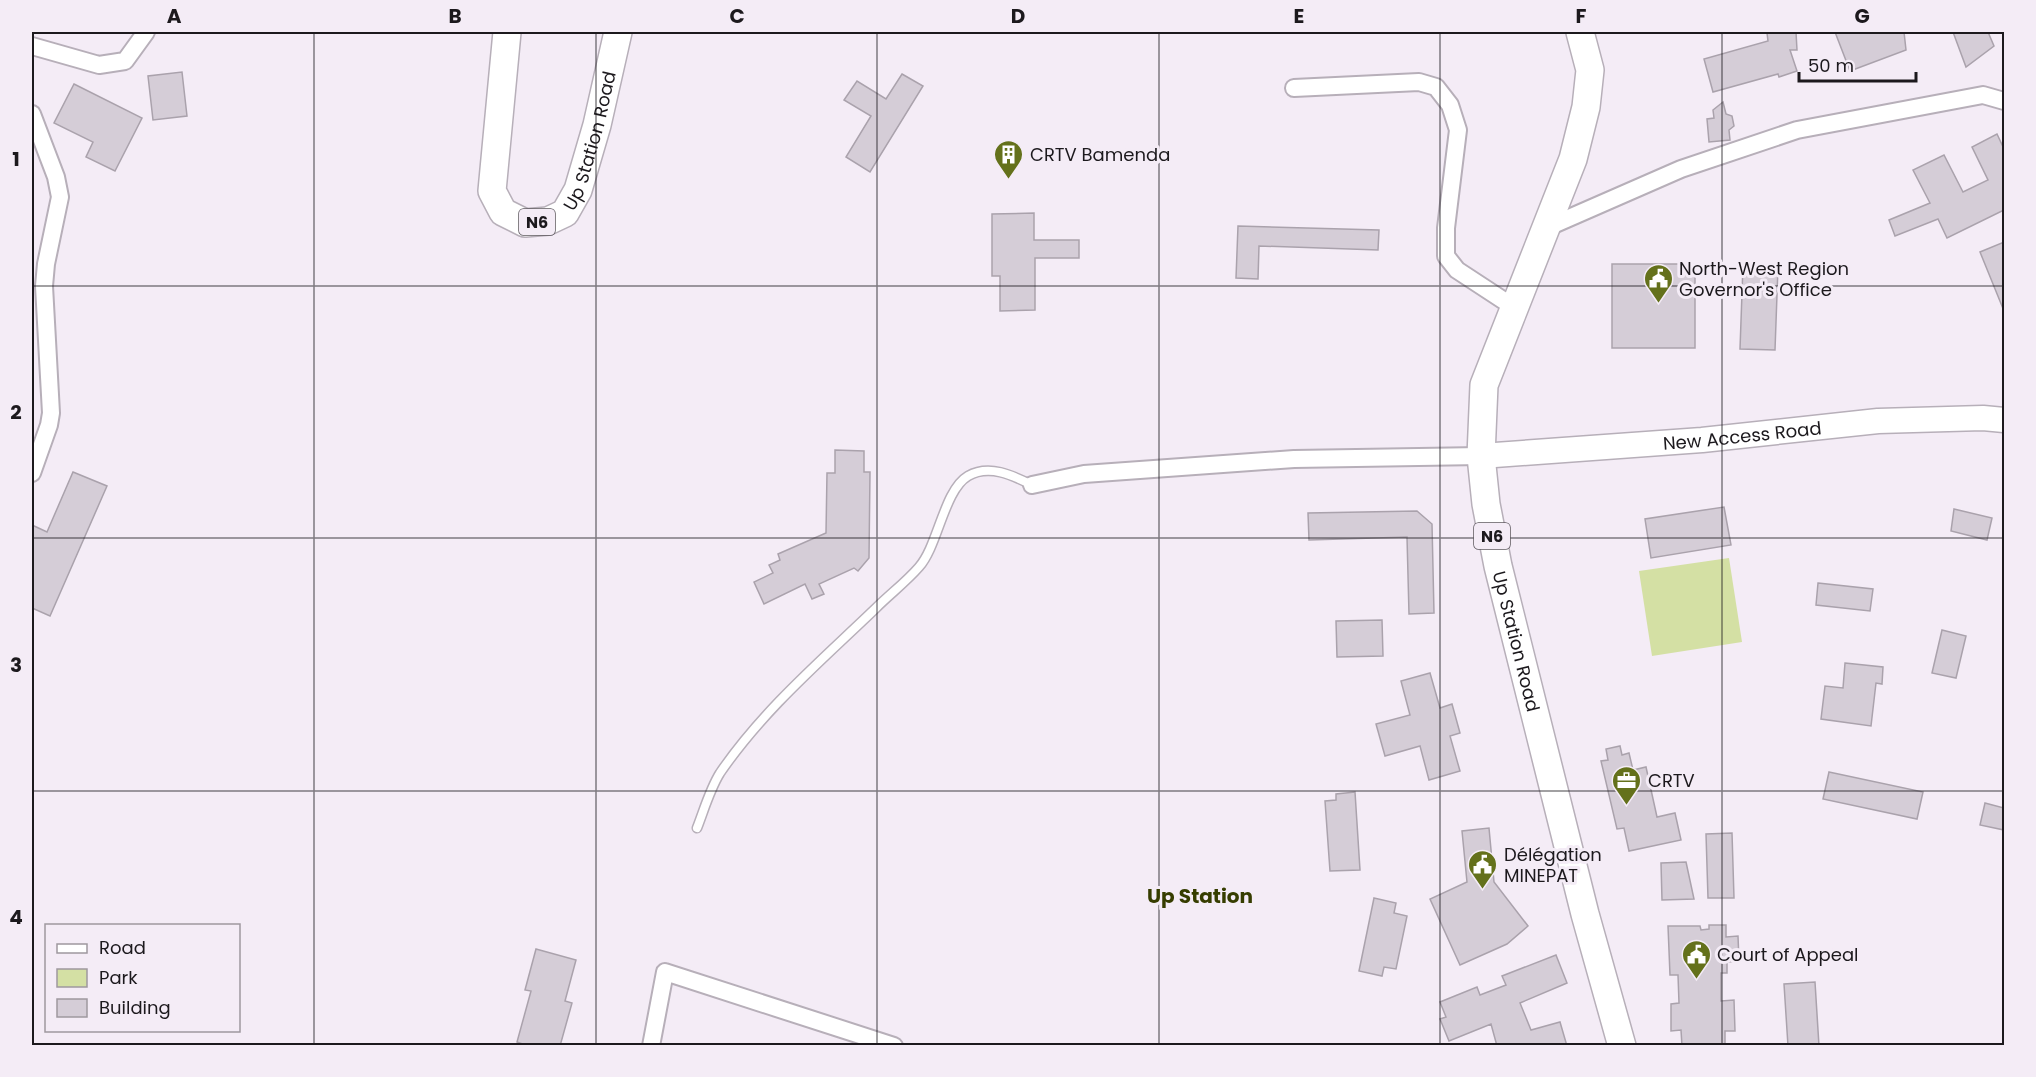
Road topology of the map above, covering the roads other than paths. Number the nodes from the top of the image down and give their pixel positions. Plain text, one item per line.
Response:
1 (146, 32) edge
2 (507, 32) edge
3 (618, 32) edge
4 (1580, 32) edge
5 (32, 46) edge
6 (1294, 88) dead end
7 (2004, 101) edge
8 (32, 114) edge
9 (1545, 228) junction
10 (1515, 308) junction
11 (2004, 420) edge
12 (1481, 456) junction
13 (32, 473) edge
14 (1032, 485) joint
15 (697, 828) dead end
16 (651, 1046) edge
17 (894, 1046) edge
18 (1622, 1046) edge

1 - 5 street
2 - 3 highway, Up Station Road / N6
4 - 9 highway, Up Station Road / N6
6 - 10 street
7 - 9 street
8 - 13 street
9 - 10 highway, Up Station Road / N6
10 - 12 highway, Up Station Road / N6
11 - 12 main road, New Access Road
12 - 14 street
12 - 18 highway, Up Station Road / N6
14 - 15 lane
16 - 17 street

